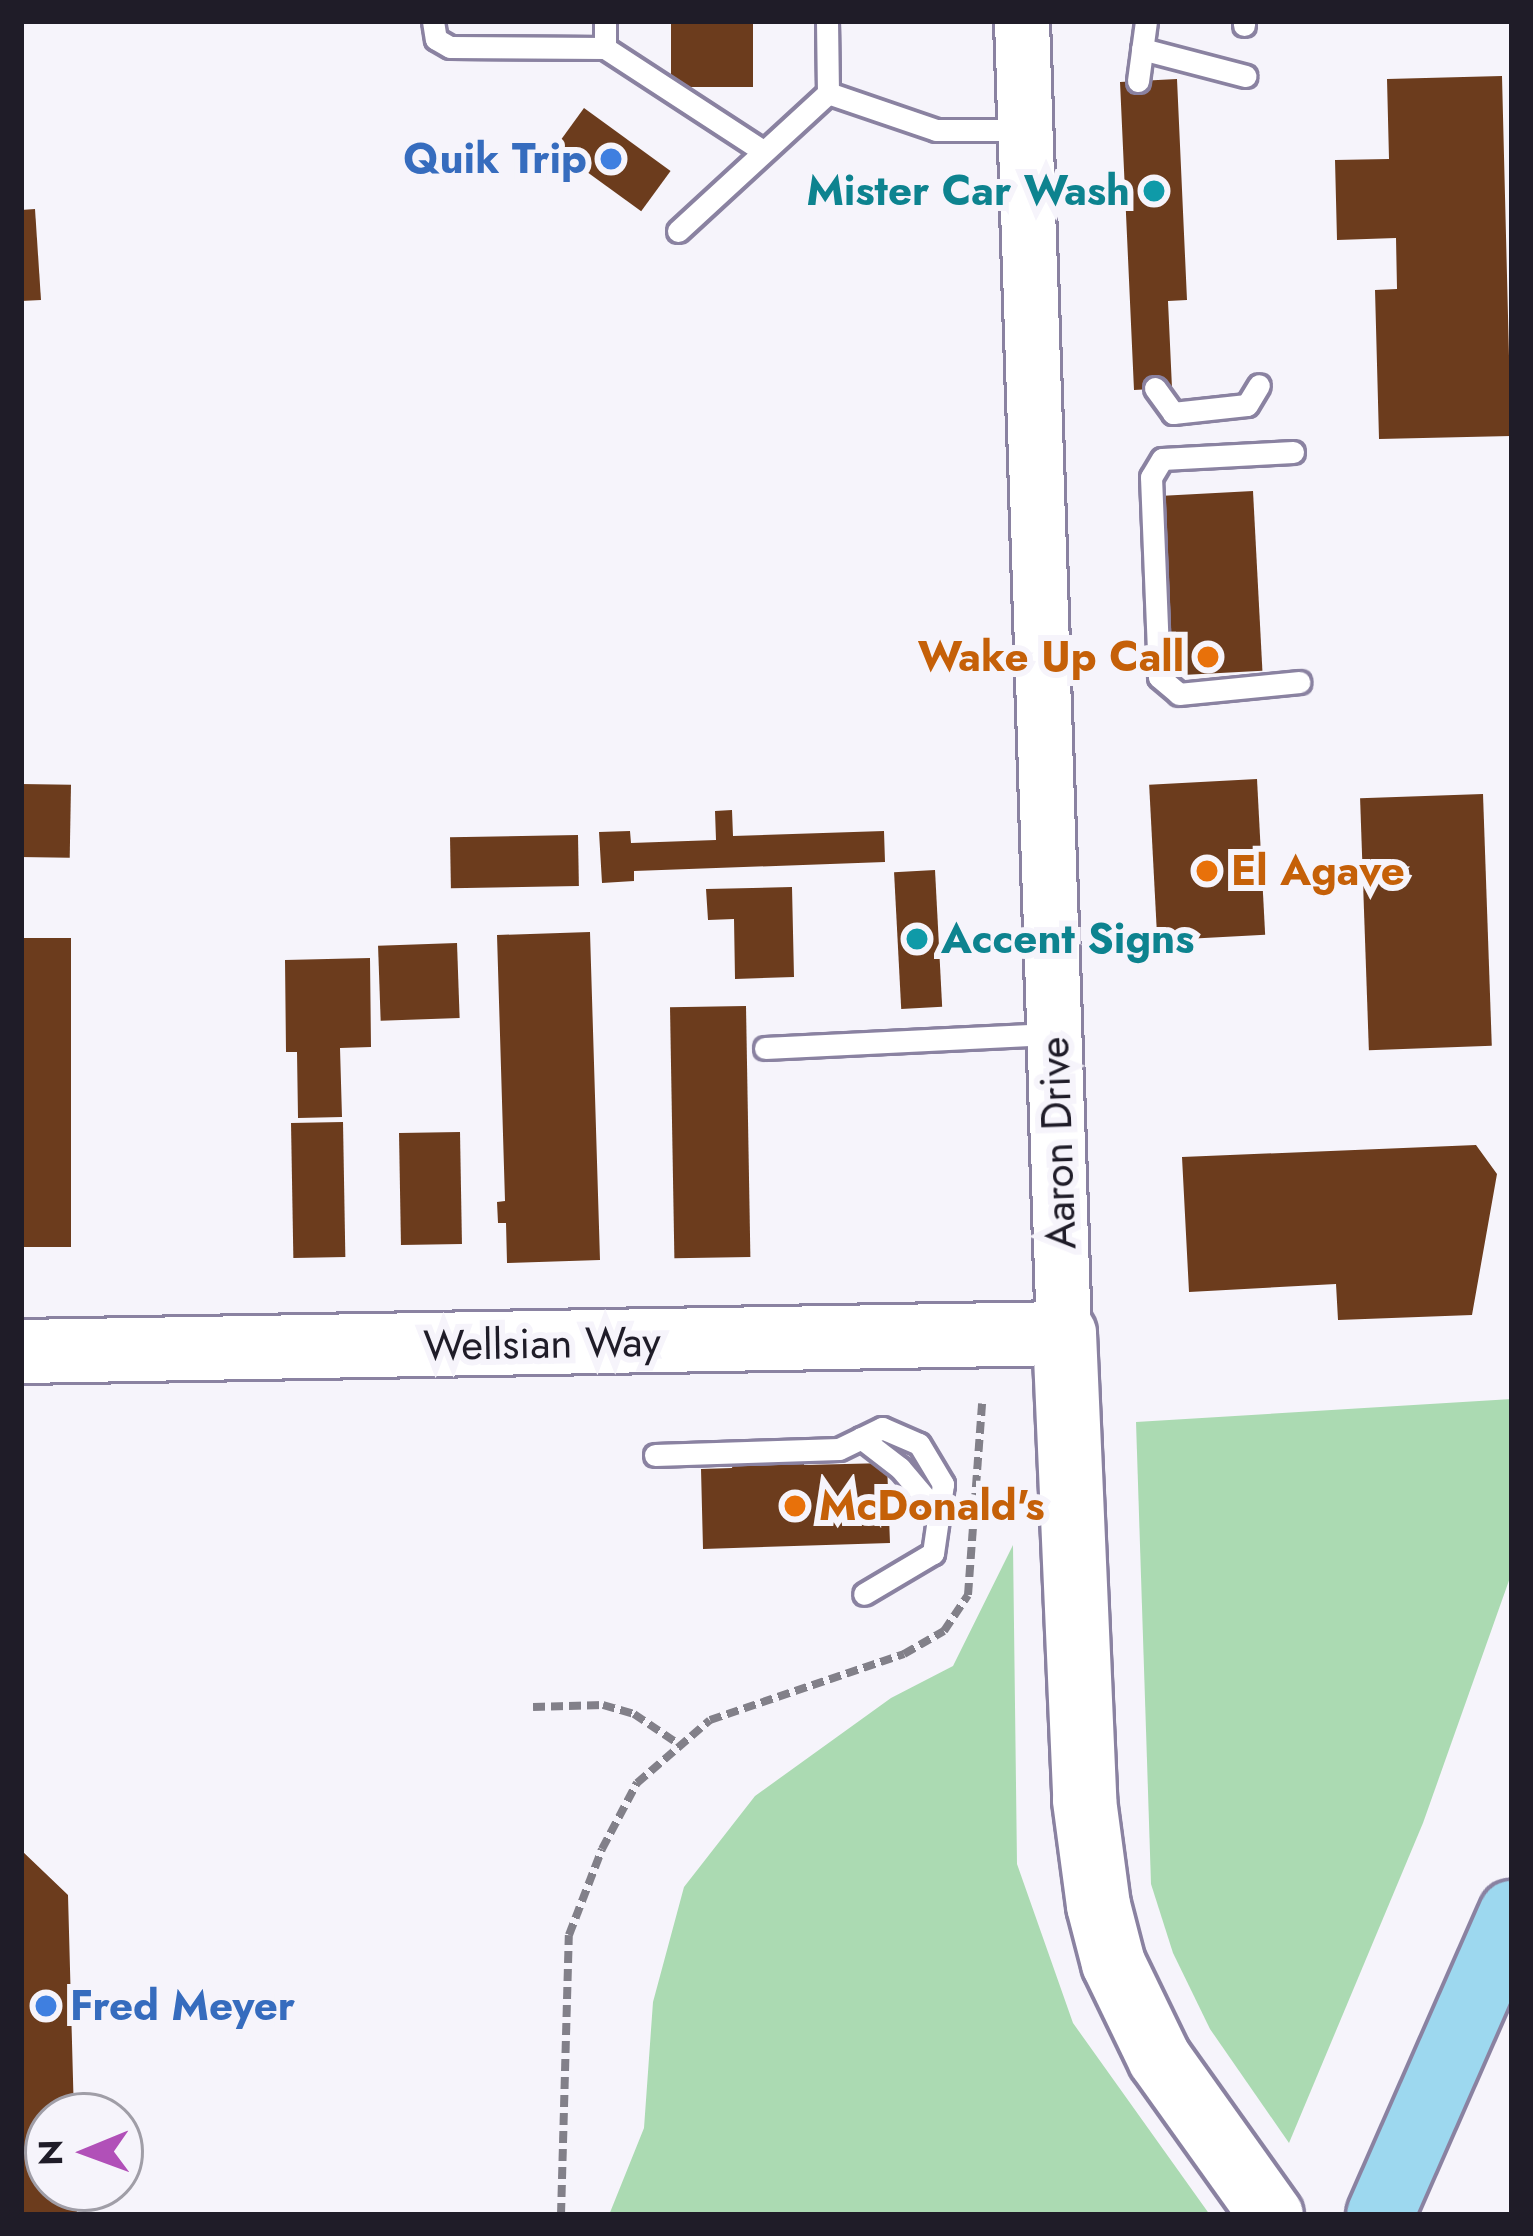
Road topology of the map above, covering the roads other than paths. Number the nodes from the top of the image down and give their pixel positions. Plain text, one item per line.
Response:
1 (433, 21) edge
2 (605, 21) edge
3 (827, 21) edge
4 (1022, 21) edge
5 (1146, 21) edge
6 (605, 48) junction
7 (1142, 49) junction
8 (1246, 76) dead end
9 (1138, 81) dead end
10 (829, 94) junction
11 (1025, 130) junction
12 (764, 151) junction
13 (678, 231) dead end
14 (1259, 385) dead end
15 (1155, 388) dead end
16 (1293, 452) dead end
17 (1299, 682) dead end
18 (1055, 1034) junction
19 (765, 1048) dead end
20 (1064, 1333) junction
21 (21, 1352) edge
22 (655, 1455) dead end
23 (864, 1594) dead end
24 (1512, 1914) edge
25 (1461, 2033) junction
26 (1271, 2215) edge
27 (1354, 2215) edge
28 (1380, 2215) edge

1 - 6 lane
2 - 6 lane
3 - 10 lane
4 - 11 street, Aaron Drive
5 - 7 lane
6 - 12 lane
7 - 8 lane
7 - 9 lane
10 - 11 lane
10 - 12 lane
11 - 18 street, Aaron Drive
12 - 13 lane
14 - 15 lane
16 - 17 lane
18 - 19 lane
18 - 20 street, Aaron Drive
20 - 21 main road, Wellsian Way
20 - 26 main road, Aaron Drive
22 - 23 lane
24 - 25 highway
25 - 27 highway
25 - 28 highway

